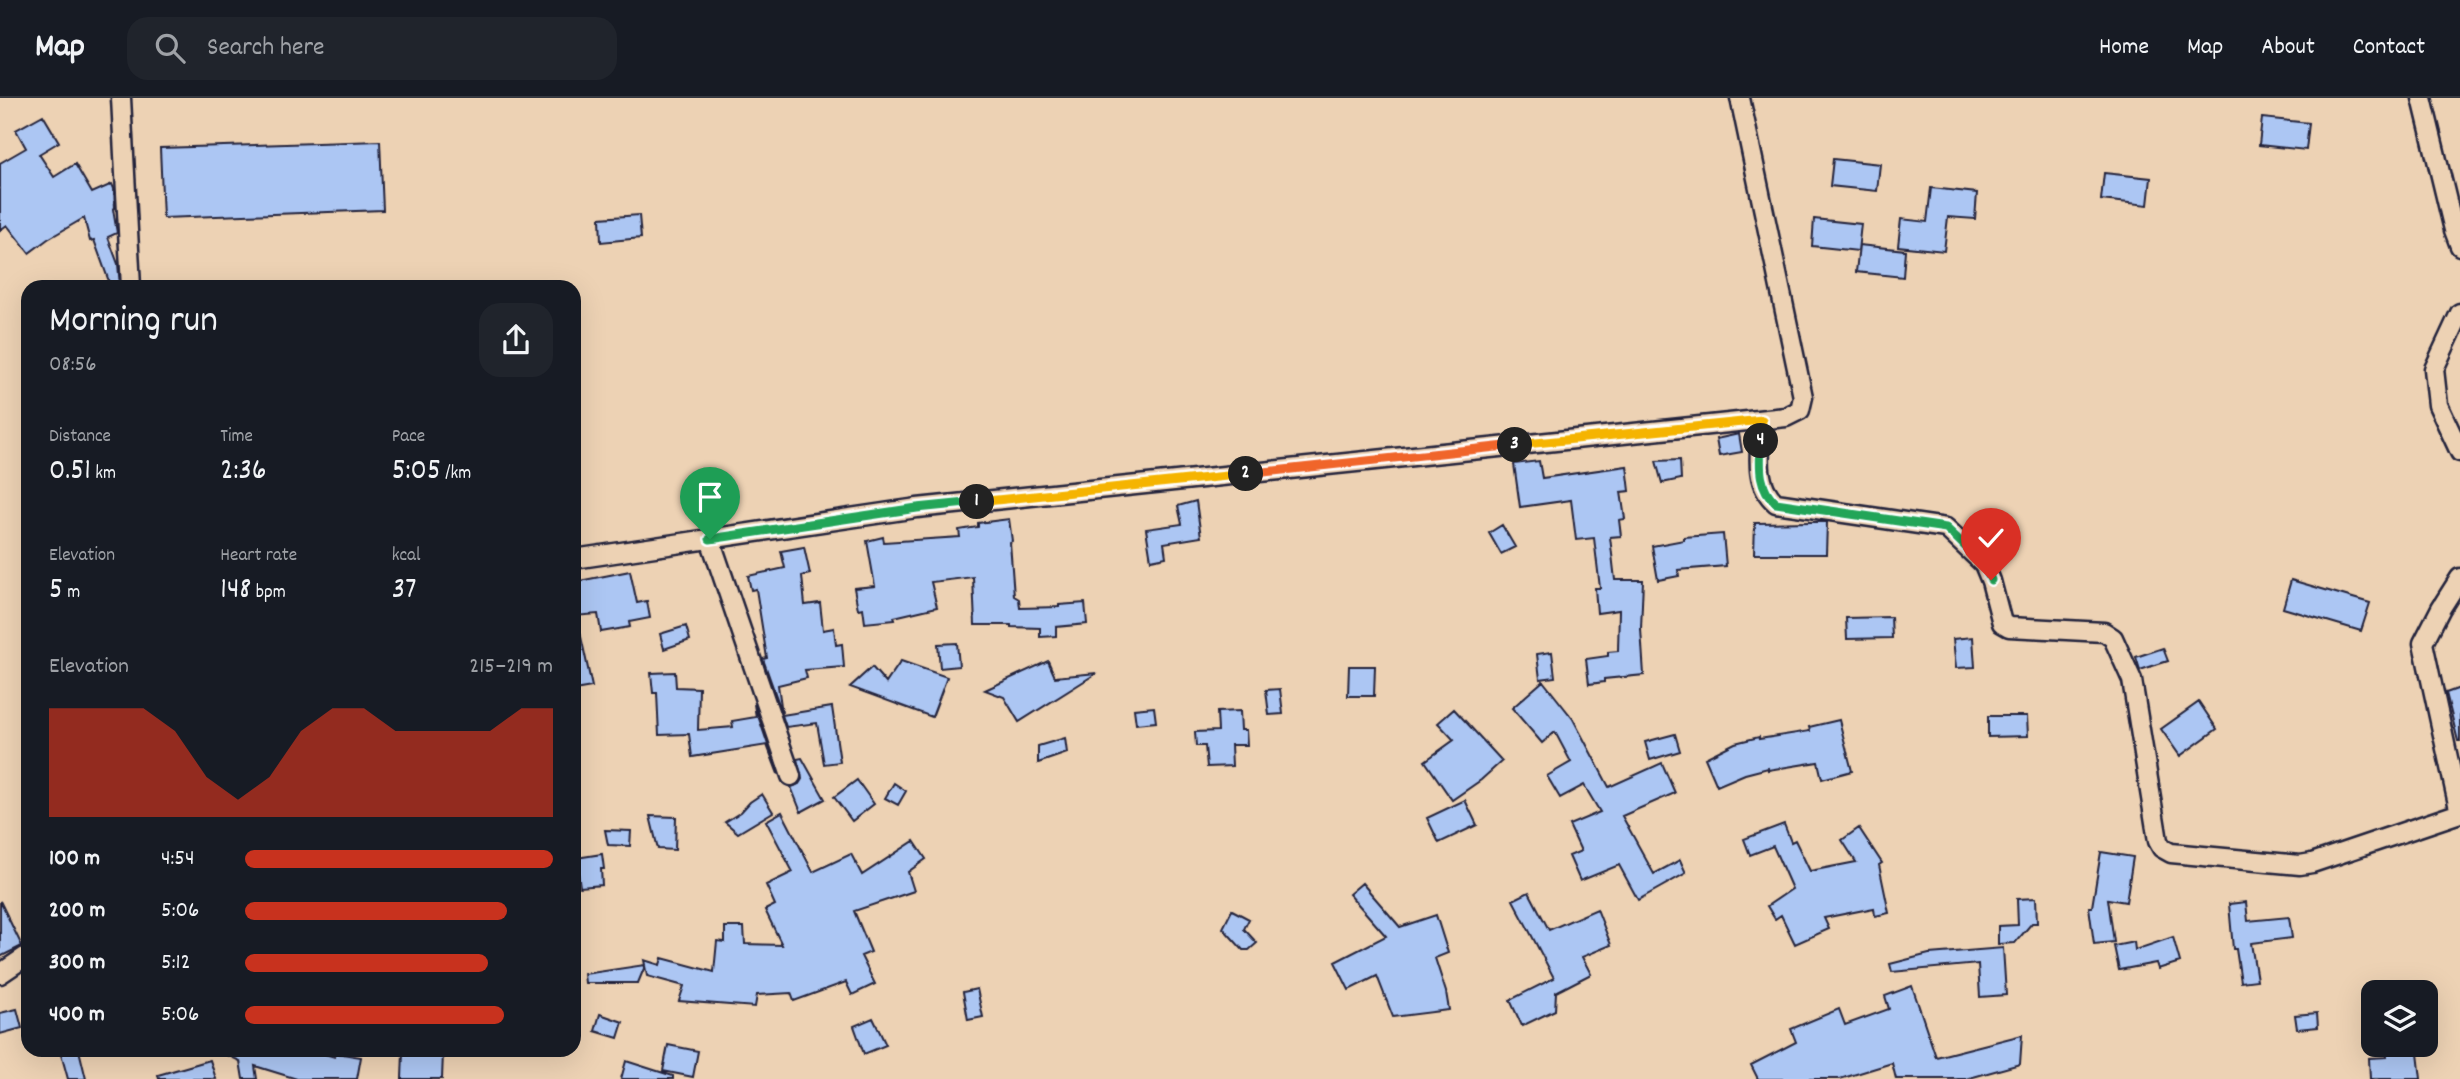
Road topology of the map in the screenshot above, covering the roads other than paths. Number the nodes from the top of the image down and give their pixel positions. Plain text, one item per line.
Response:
1 (121, 98) edge
2 (1740, 98) edge
3 (2423, 98) edge
4 (2460, 246) edge
5 (131, 280) edge
6 (2460, 313) edge
7 (1762, 420) junction
8 (2460, 452) edge
9 (710, 539) junction
10 (581, 558) edge
11 (2460, 578) edge
12 (791, 776) dead end
13 (21, 960) edge
14 (0, 974) edge

1 - 5 street
2 - 7 street
3 - 4 street
6 - 8 street
7 - 9 street
7 - 11 street
9 - 10 street
9 - 12 street
13 - 14 street

